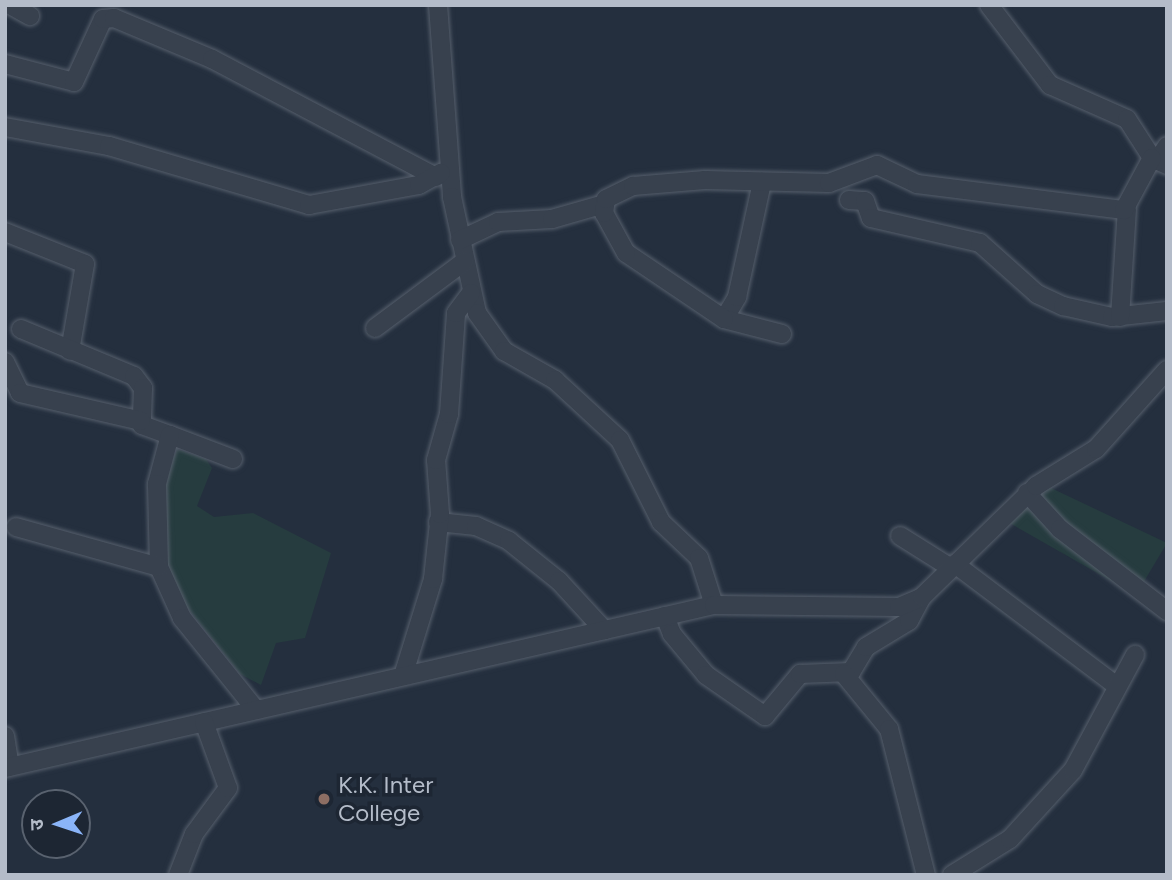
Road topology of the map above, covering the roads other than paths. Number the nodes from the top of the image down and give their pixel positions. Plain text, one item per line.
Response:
1 (10, 5) edge
2 (438, 5) edge
3 (989, 5) edge
4 (30, 16) dead end
5 (5, 64) edge
6 (5, 127) edge
7 (1161, 158) edge
8 (443, 172) junction
9 (762, 182) junction
10 (849, 200) dead end
11 (604, 204) junction
12 (1127, 209) junction
13 (5, 232) edge
14 (460, 240) junction
15 (465, 261) junction
16 (471, 293) junction
17 (1167, 311) edge
18 (1120, 317) junction
19 (724, 319) junction
20 (374, 328) dead end
21 (21, 329) dead end
22 (782, 334) dead end
23 (70, 351) junction
24 (5, 362) edge
25 (1167, 370) edge
26 (141, 421) junction
27 (170, 435) junction
28 (233, 459) dead end
29 (1027, 493) junction
30 (438, 522) junction
31 (16, 527) dead end
32 (900, 536) dead end
33 (953, 566) junction
34 (159, 567) junction
35 (922, 597) junction
36 (714, 605) junction
37 (1167, 611) edge
38 (665, 616) junction
39 (604, 630) junction
40 (1135, 655) dead end
41 (852, 669) junction
42 (403, 676) junction
43 (1117, 686) junction
44 (256, 710) junction
45 (204, 722) junction
46 (5, 736) edge
47 (8, 768) edge
48 (979, 866) edge
49 (178, 875) edge
50 (926, 875) edge
51 (951, 875) edge

1 - 4 street
2 - 8 street
3 - 7 street
5 - 8 street
6 - 8 street
7 - 12 street
8 - 14 street
9 - 11 street
9 - 12 street
9 - 19 street
10 - 18 street
11 - 14 street
11 - 19 street
12 - 18 street
13 - 23 street
14 - 15 street
15 - 16 street
15 - 20 street
16 - 30 street
16 - 36 street
17 - 18 street
19 - 22 street
21 - 23 street
23 - 26 street
24 - 26 street
25 - 29 street
26 - 27 street
27 - 28 street
27 - 34 street
29 - 33 street
29 - 37 street
30 - 39 street
30 - 42 street
31 - 34 street
32 - 33 street
33 - 35 street
33 - 43 street
34 - 44 street
35 - 36 street
35 - 41 street
36 - 38 street
38 - 39 street
38 - 41 street
39 - 42 street
40 - 43 street
41 - 50 street
42 - 44 street
43 - 48 street
44 - 45 street
45 - 47 street
45 - 49 street
46 - 47 street
48 - 51 street

